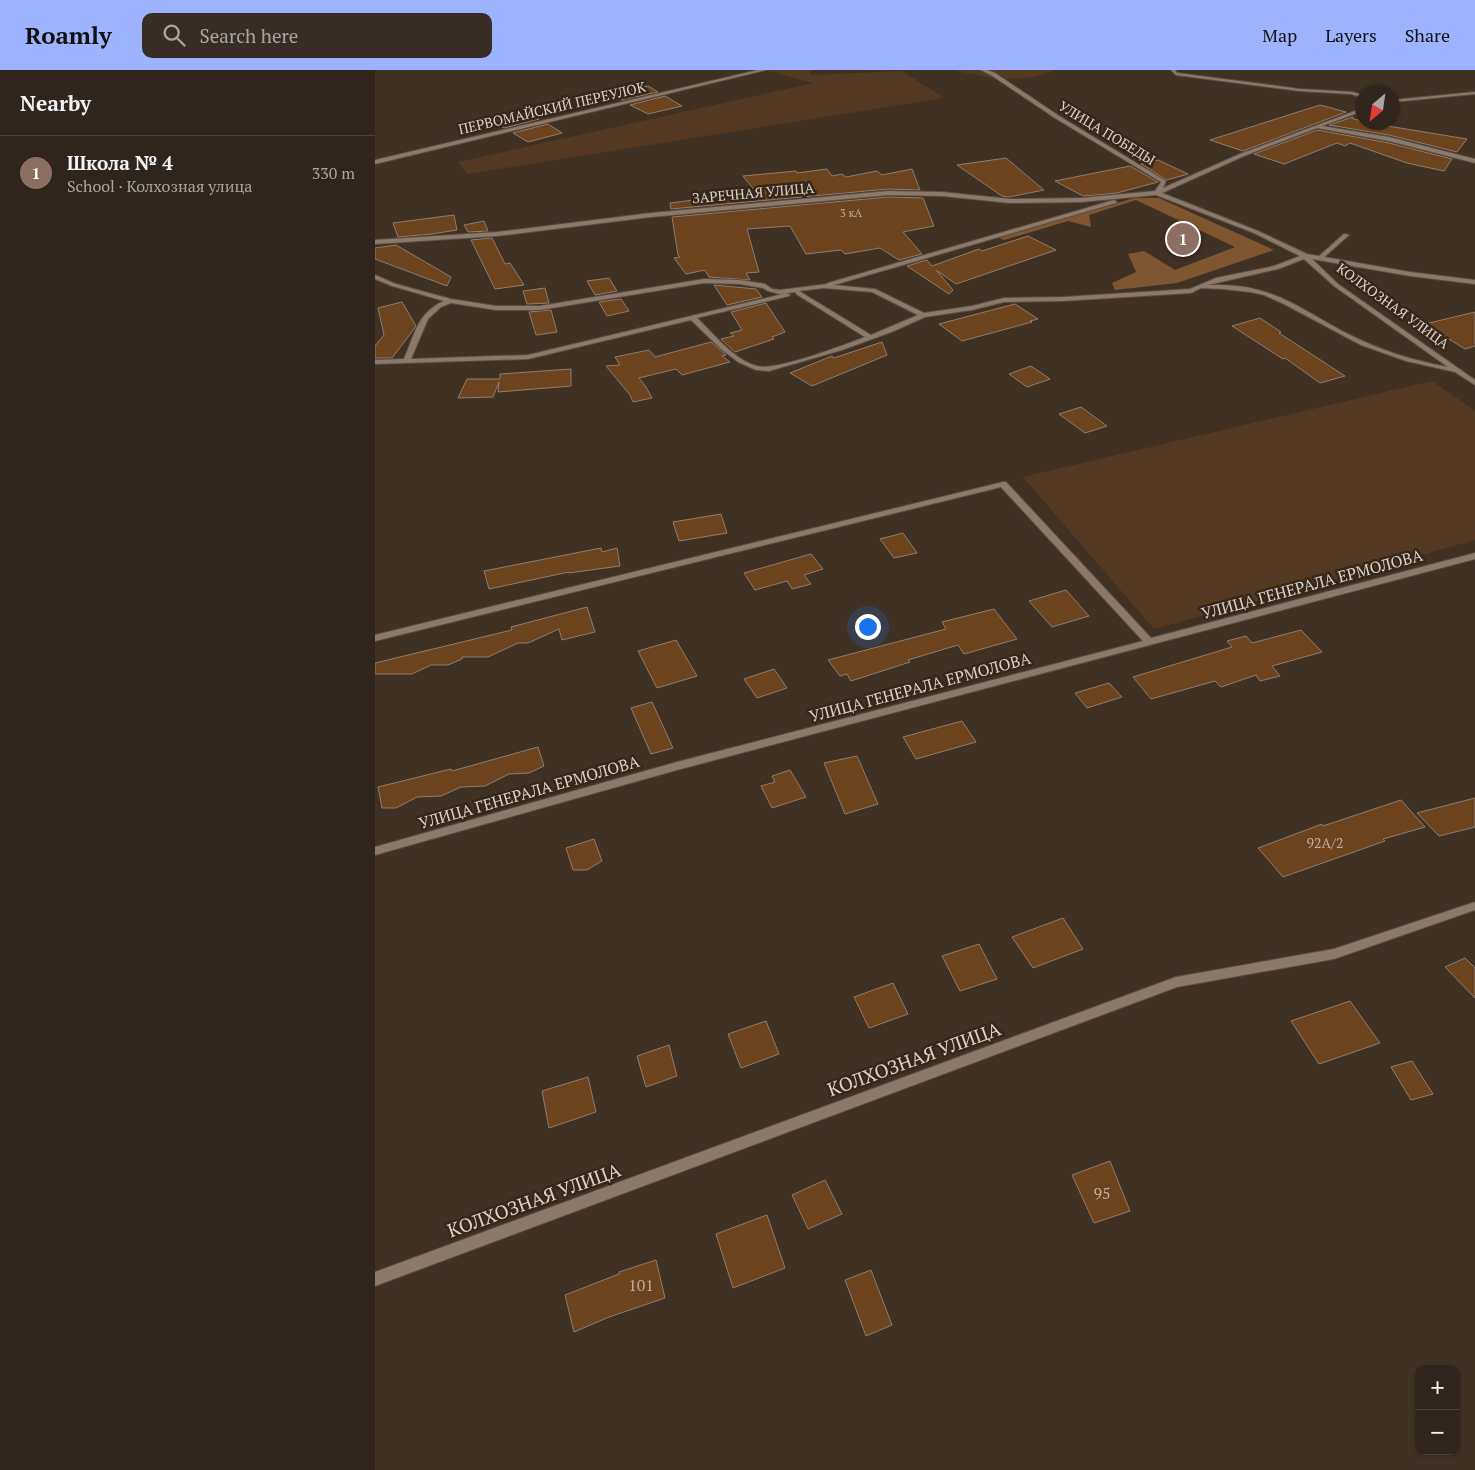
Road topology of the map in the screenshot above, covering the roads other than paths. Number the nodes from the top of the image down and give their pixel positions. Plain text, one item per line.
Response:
1 (764, 70) edge
2 (983, 70) edge
3 (1173, 70) edge
4 (1475, 93) edge
5 (1355, 94) edge
6 (1400, 100) edge
7 (1355, 112) edge
8 (1316, 127) junction
9 (1475, 161) edge
10 (375, 162) edge
11 (1157, 193) junction
12 (1134, 196) junction
13 (1346, 235) dead end
14 (375, 242) edge
15 (1305, 256) junction
16 (1320, 258) junction
17 (375, 277) edge
18 (1475, 282) edge
19 (824, 286) junction
20 (1197, 287) junction
21 (798, 293) junction
22 (450, 301) junction
23 (923, 315) junction
24 (693, 318) junction
25 (870, 337) junction
26 (407, 361) junction
27 (375, 362) edge
28 (1458, 371) junction
29 (1475, 383) edge
30 (1475, 556) edge
31 (375, 638) edge
32 (1149, 642) junction
33 (375, 851) edge
34 (1475, 906) edge
35 (375, 1279) edge

1 - 10 street, ПЕРВОМАЙСКИЙ ПЕРЕУЛОК
2 - 11 street, УЛИЦА ПОБЕДЫ
3 - 5 street
4 - 6 street
7 - 8 street
8 - 9 street
8 - 11 street
11 - 12 street, ЗАРЕЧНАЯ УЛИЦА
11 - 15 street, КОЛХОЗНАЯ УЛИЦА
12 - 14 street, ЗАРЕЧНАЯ УЛИЦА
12 - 19 street, ЗАРЕЧНАЯ УЛИЦА
13 - 16 street
15 - 16 street
15 - 20 street
15 - 28 street, КОЛХОЗНАЯ УЛИЦА
16 - 18 street
17 - 22 street, ЗАРЕЧНАЯ УЛИЦА
19 - 21 street, ЗАРЕЧНАЯ УЛИЦА
19 - 22 street, ЗАРЕЧНАЯ УЛИЦА
19 - 23 street, ЗАРЕЧНАЯ УЛИЦА
20 - 23 street
20 - 28 street
21 - 24 street, ЗАРЕЧНАЯ УЛИЦА
21 - 25 street
22 - 26 street
23 - 25 street
24 - 25 street
24 - 26 street, ЗАРЕЧНАЯ УЛИЦА
26 - 27 street, ЗАРЕЧНАЯ УЛИЦА
28 - 29 street, КОЛХОЗНАЯ УЛИЦА
30 - 32 street, УЛИЦА ГЕНЕРАЛА ЕРМОЛОВА
31 - 32 street
32 - 33 street, УЛИЦА ГЕНЕРАЛА ЕРМОЛОВА
34 - 35 street, КОЛХОЗНАЯ УЛИЦА

